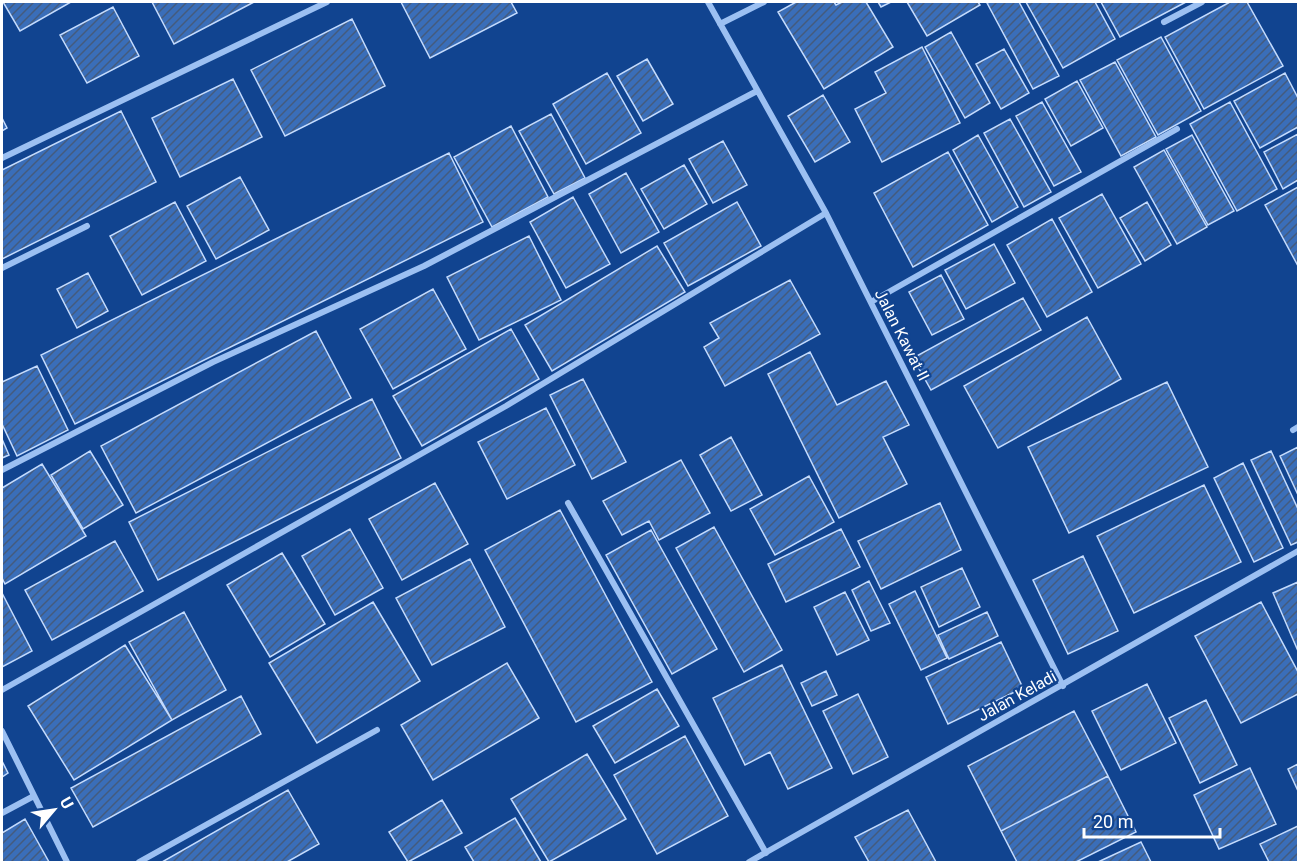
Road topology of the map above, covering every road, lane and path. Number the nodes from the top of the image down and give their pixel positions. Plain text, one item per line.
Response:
1 (327, 2) edge
2 (708, 2) edge
3 (764, 2) edge
4 (1202, 2) edge
5 (1164, 22) dead end
6 (720, 24) junction
7 (757, 91) junction
8 (1178, 129) dead end
9 (2, 158) edge
10 (826, 213) junction
11 (87, 226) dead end
12 (2, 268) edge
13 (871, 302) junction
14 (2, 470) edge
15 (568, 502) dead end
16 (1299, 551) edge
17 (1063, 686) junction
18 (2, 690) edge
19 (377, 730) dead end
20 (2, 731) edge
21 (32, 797) junction
22 (2, 813) edge
23 (766, 853) junction
24 (67, 862) edge
25 (139, 862) edge
26 (749, 862) edge

1 - 9 street
2 - 6 street, Jalan Kawat II
3 - 6 street
4 - 5 street
6 - 7 street, Jalan Kawat II
7 - 10 street, Jalan Kawat II
7 - 14 street
8 - 13 street
10 - 13 street, Jalan Kawat II
10 - 18 street
11 - 12 street
13 - 17 street, Jalan Kawat II
15 - 23 street
16 - 17 street, Jalan Keladi
17 - 23 street, Jalan Keladi
19 - 25 street
20 - 21 street
21 - 22 street
21 - 24 street
23 - 26 street, Jalan Keladi

